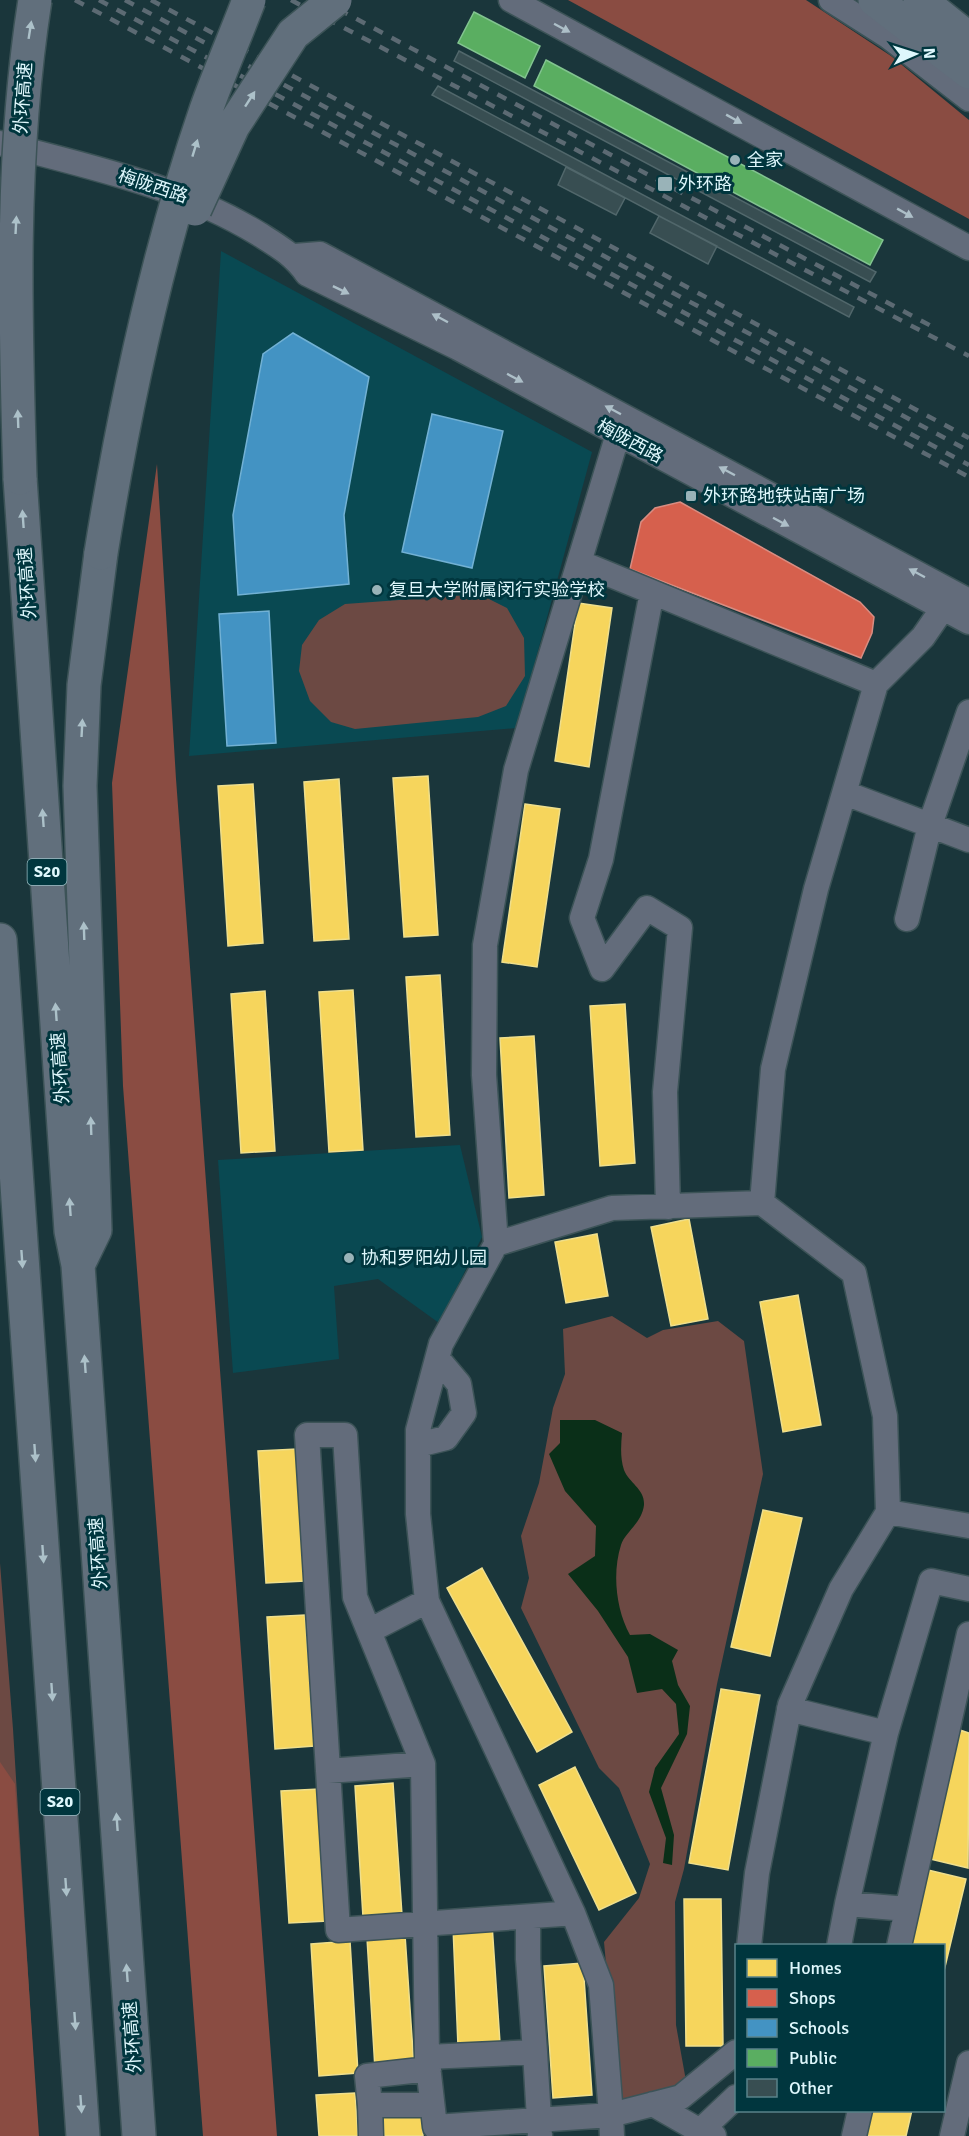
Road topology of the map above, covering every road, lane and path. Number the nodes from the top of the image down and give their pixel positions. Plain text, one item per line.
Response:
1 (35, 0) edge
2 (249, 0) edge
3 (335, 0) edge
4 (511, 0) edge
5 (831, 0) edge
6 (875, 0) edge
7 (920, 0) edge
8 (969, 39) edge
9 (969, 72) edge
10 (969, 99) edge
11 (0, 143) edge
12 (969, 248) edge
13 (295, 256) junction
14 (618, 434) junction
15 (112, 489) junction
16 (579, 561) junction
17 (652, 592) junction
18 (969, 601) edge
19 (943, 608) junction
20 (969, 622) edge
21 (876, 684) junction
22 (969, 712) edge
23 (845, 793) junction
24 (930, 825) junction
25 (969, 840) edge
26 (907, 919) dead end
27 (0, 940) edge
28 (762, 1203) junction
29 (668, 1207) junction
30 (496, 1244) junction
31 (78, 1265) junction
32 (438, 1359) junction
33 (418, 1445) junction
34 (888, 1512) junction
35 (969, 1526) edge
36 (969, 1589) edge
37 (427, 1601) junction
38 (369, 1631) junction
39 (969, 1634) edge
40 (789, 1709) junction
41 (886, 1733) junction
42 (423, 1764) junction
43 (328, 1771) junction
44 (848, 1904) junction
45 (907, 1909) junction
46 (573, 1913) junction
47 (528, 1917) junction
48 (425, 1924) junction
49 (749, 1944) edge
50 (838, 1944) edge
51 (898, 1944) edge
52 (535, 2052) junction
53 (735, 2053) edge
54 (428, 2063) junction
55 (969, 2063) edge
56 (735, 2098) edge
57 (653, 2104) junction
58 (370, 2105) junction
59 (860, 2112) edge
60 (434, 2123) edge
61 (612, 2126) edge
62 (539, 2127) edge
63 (705, 2134) edge
64 (83, 2136) edge
65 (139, 2136) edge
66 (371, 2136) edge
67 (854, 2136) edge
68 (952, 2136) edge

31 -> 1 highway, 外环高速 / S20, bridge
15 -> 2 highway, bridge
15 -> 3 highway, bridge
4 -> 12 street
5 - 10 street
6 - 9 highway
7 - 8 highway
11 - 13 street, 梅陇西路
13 -> 14 street, 梅陇西路
18 -> 13 street, 梅陇西路
14 - 16 street
14 -> 19 street, 梅陇西路
31 -> 15 highway, bridge
16 - 17 street
16 - 30 street
17 - 21 street
17 - 29 street
19 - 20 street, 梅陇西路
19 - 21 street
21 - 23 street
22 - 24 street
23 - 24 street
23 - 28 street
24 - 25 street
24 - 26 street
27 -> 64 highway, S20
28 - 29 street
28 - 34 street
29 - 30 street
30 - 32 street
65 -> 31 highway, 外环高速 / S20
32 - 33 street
32 - 33 street
33 - 37 street
34 - 35 street
34 - 40 street
36 - 41 street
37 - 38 street
37 - 46 street
38 - 42 street
38 - 43 street
39 - 45 street
40 - 41 street
40 - 49 street
41 - 44 street
42 - 43 street
42 - 48 street
43 - 48 street
44 - 45 street
44 - 50 street
45 - 51 street
46 - 47 street
46 - 61 street
47 - 48 street
47 - 52 street
48 - 54 street
52 - 54 street
52 - 62 street
53 - 57 street
54 - 58 street
54 - 60 street
55 - 68 street
56 - 63 street
57 - 61 street
57 - 63 street
58 - 60 street
58 - 66 street
59 - 67 street
60 - 62 street
61 - 62 street

